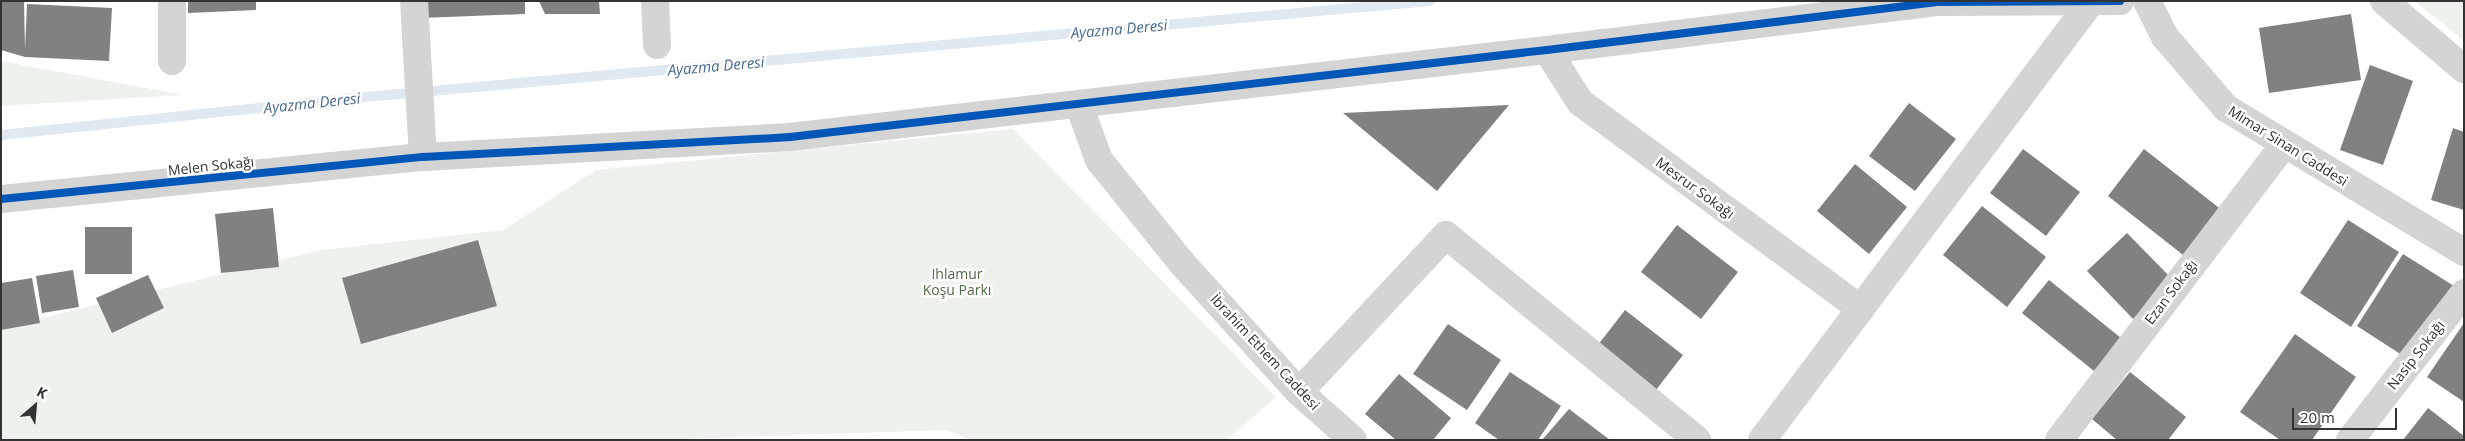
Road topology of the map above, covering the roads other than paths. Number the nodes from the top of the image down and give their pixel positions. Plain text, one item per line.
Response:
1 (172, 1) edge
2 (414, 1) edge
3 (655, 1) edge
4 (2120, 1) edge
5 (2147, 1) edge
6 (2384, 1) edge
7 (2090, 3) junction
8 (656, 45) dead end
9 (1547, 50) junction
10 (172, 61) dead end
11 (2464, 69) edge
12 (1079, 104) junction
13 (2284, 145) junction
14 (423, 157) junction
15 (1, 199) edge
16 (2464, 252) edge
17 (2464, 293) edge
18 (1860, 309) junction
19 (1299, 392) junction
20 (1352, 440) edge
21 (1697, 440) edge
22 (1762, 440) edge
23 (2059, 440) edge
24 (2350, 440) edge

1 - 10 street
2 - 14 street
3 - 8 street
4 - 7 street, Melen Sokağı
5 - 13 street, Mimar Sinan Caddesi
6 - 11 street
7 - 9 street, Melen Sokağı
7 - 18 street
9 - 12 street, Melen Sokağı
9 - 18 street, Mesrur Sokağı
12 - 14 street, Melen Sokağı
12 - 19 street, İbrahim Ethem Caddesi
13 - 16 street, Mimar Sinan Caddesi
13 - 23 street, Ezan Sokağı
14 - 15 street, Melen Sokağı
17 - 24 street, Nasip Sokağı
18 - 22 street
19 - 20 street, İbrahim Ethem Caddesi
19 - 21 street

